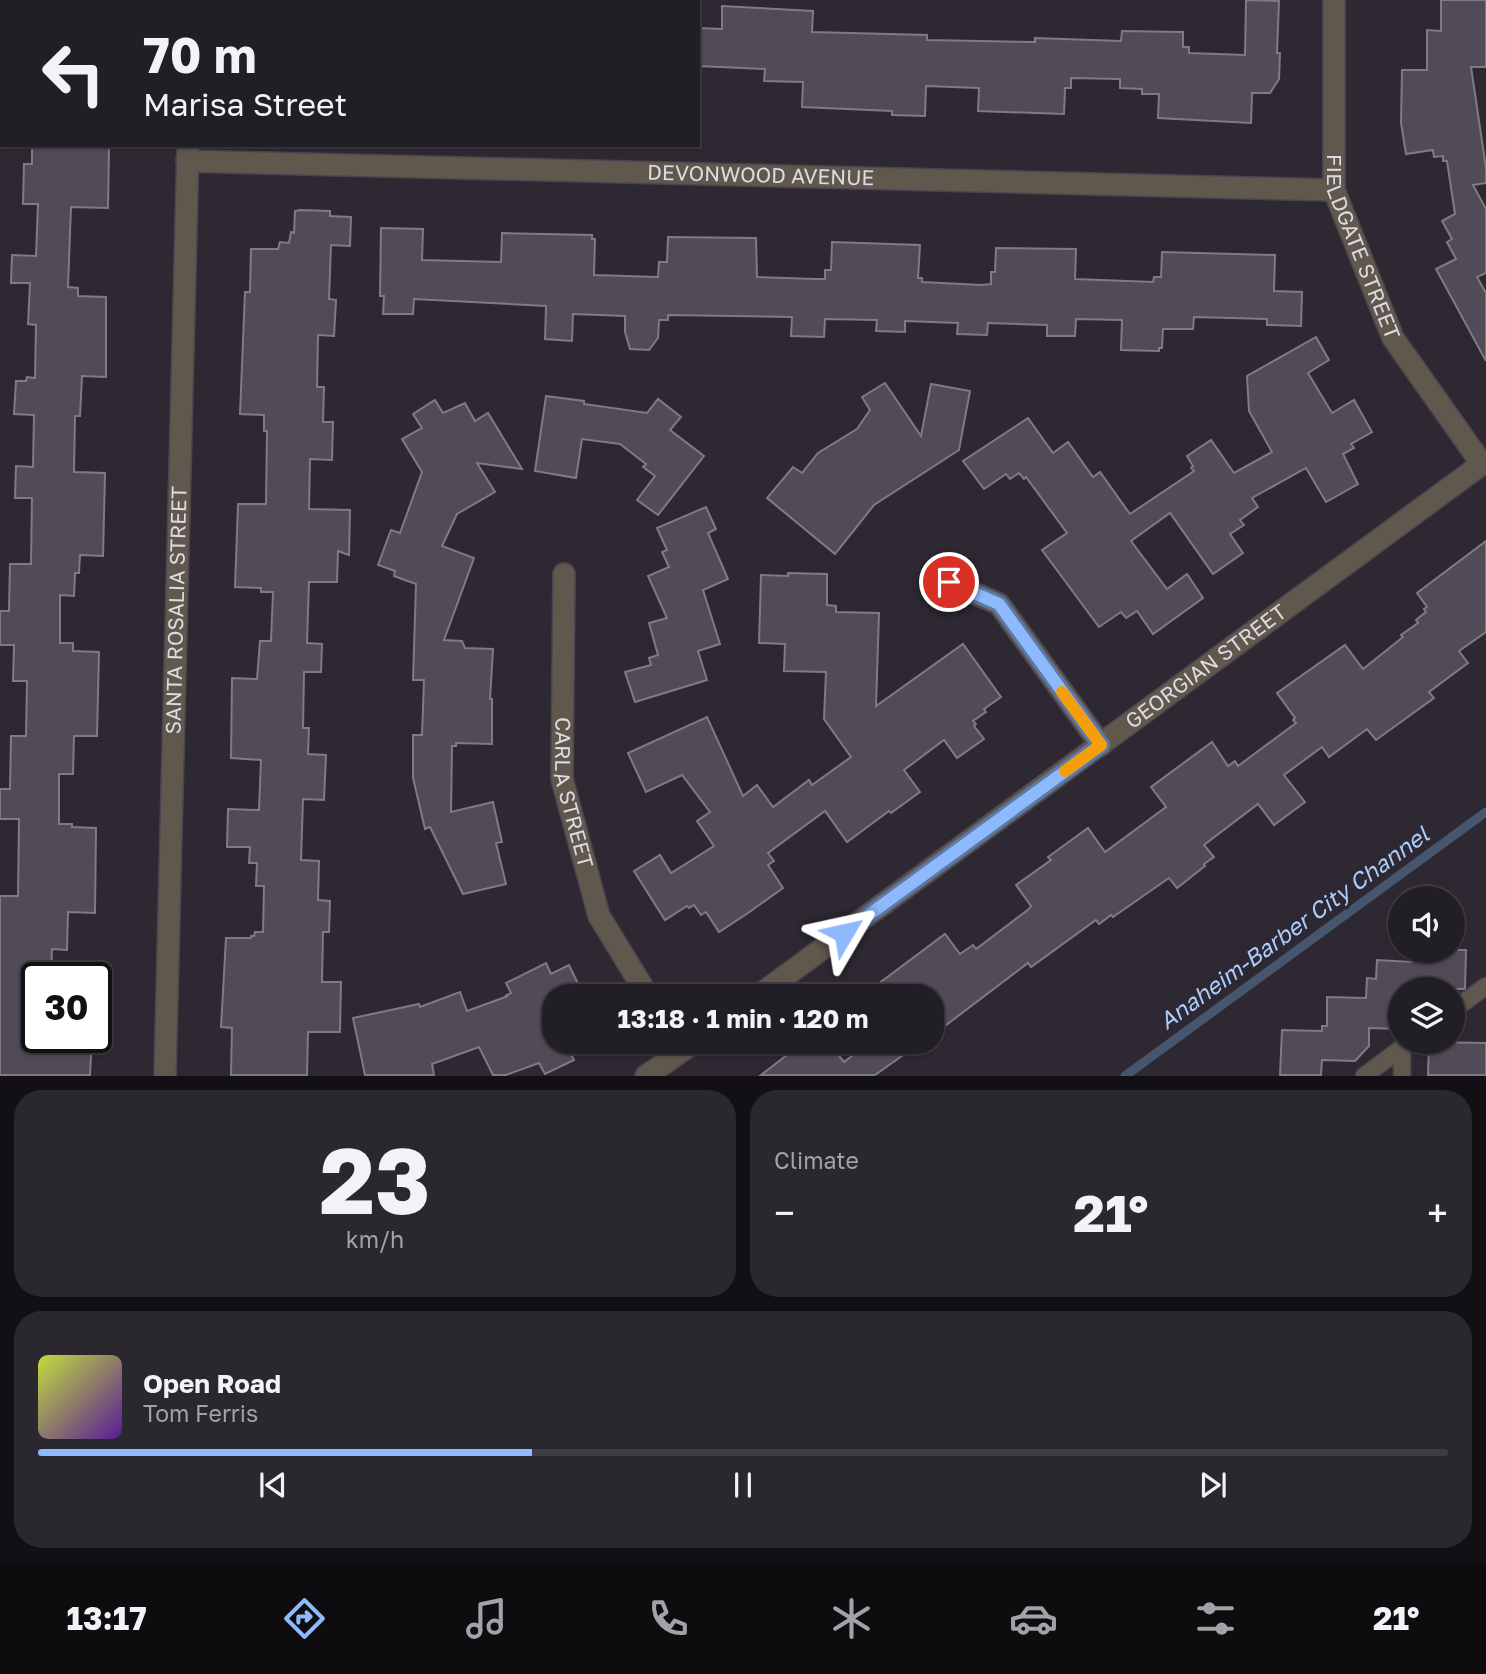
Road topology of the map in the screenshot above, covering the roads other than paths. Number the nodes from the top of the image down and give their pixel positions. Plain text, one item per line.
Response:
1 (1334, 0) edge
2 (188, 153) edge
3 (1334, 190) junction
4 (1484, 463) edge
5 (564, 574) dead end
6 (949, 582) dead end
7 (1101, 745) junction
8 (641, 984) edge
9 (774, 984) edge
10 (1486, 986) edge
11 (1465, 1001) edge
12 (673, 1054) edge
13 (1394, 1054) edge
14 (1405, 1054) edge
15 (165, 1076) edge
16 (646, 1076) edge
17 (1364, 1076) edge
18 (1402, 1076) edge

1 - 3 street, FIELDGATE STREET
2 - 3 street, DEVONWOOD AVENUE
2 - 15 street, SANTA ROSALIA STREET
3 - 4 street, FIELDGATE STREET
4 - 7 street, GEORGIAN STREET
5 - 8 street, CARLA STREET
6 - 7 street
7 - 9 street, GEORGIAN STREET
10 - 11 lane
12 - 16 street
13 - 17 lane
14 - 18 lane

